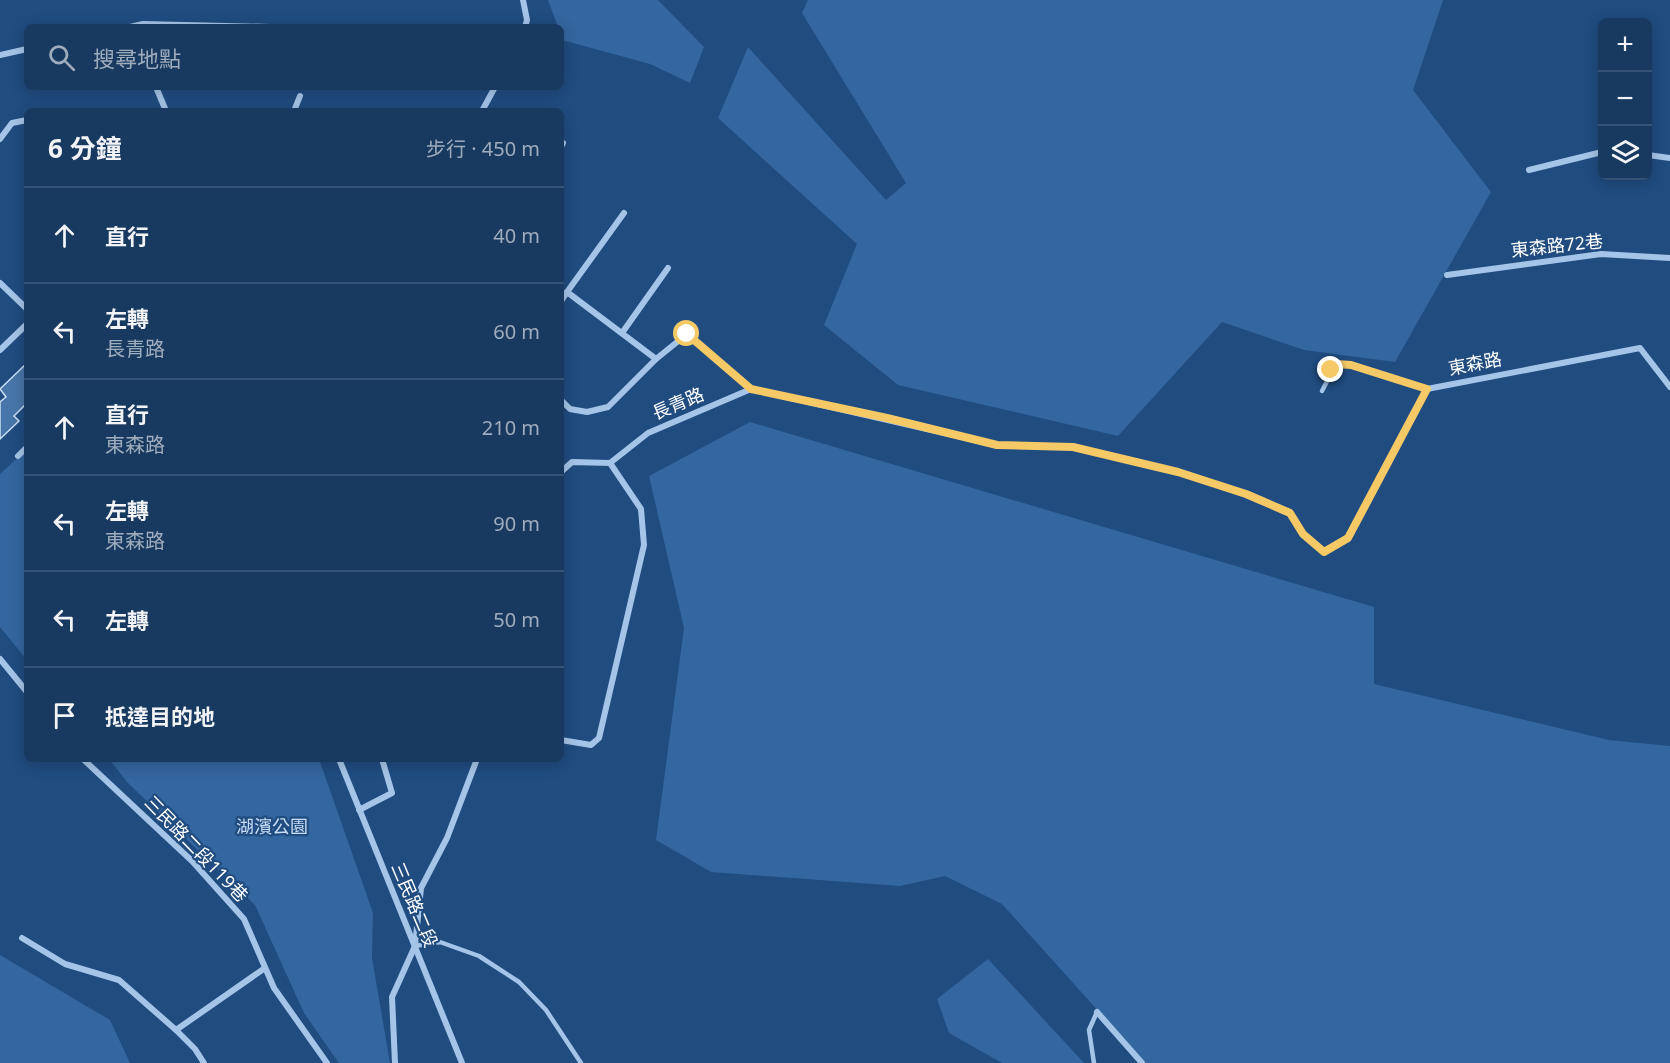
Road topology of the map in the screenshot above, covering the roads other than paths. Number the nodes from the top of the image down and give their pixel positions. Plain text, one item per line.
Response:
1 (523, 0) edge
2 (525, 24) edge
3 (24, 50) edge
4 (0, 55) edge
5 (157, 90) edge
6 (494, 90) edge
7 (300, 96) dead end
8 (165, 108) edge
9 (295, 108) edge
10 (484, 108) edge
11 (24, 121) edge
12 (0, 139) edge
13 (1598, 153) edge
14 (1652, 156) edge
15 (1670, 158) edge
16 (1529, 170) dead end
17 (624, 213) dead end
18 (1670, 258) edge
19 (668, 268) dead end
20 (1447, 275) dead end
21 (0, 284) edge
22 (567, 292) junction
23 (564, 296) edge
24 (24, 306) edge
25 (24, 327) edge
26 (622, 333) junction
27 (0, 350) edge
28 (656, 359) junction
29 (1670, 387) edge
30 (751, 389) junction
31 (1427, 389) junction
32 (1322, 391) dead end
33 (564, 403) edge
34 (24, 450) edge
35 (18, 456) dead end
36 (610, 463) junction
37 (564, 469) edge
38 (0, 659) edge
39 (24, 688) edge
40 (564, 740) edge
41 (86, 762) edge
42 (340, 762) edge
43 (383, 762) edge
44 (476, 762) edge
45 (359, 810) junction
46 (22, 938) dead end
47 (415, 946) junction
48 (265, 968) junction
49 (1097, 1012) joint
50 (176, 1030) junction
51 (204, 1063) edge
52 (327, 1063) edge
53 (395, 1063) edge
54 (462, 1063) edge
55 (581, 1063) edge
56 (1094, 1063) edge
57 (1142, 1063) edge

1 - 2 street
3 - 4 street
5 - 8 street
6 - 10 street
7 - 9 street
11 - 12 street
13 - 16 street
14 - 15 street
17 - 22 street
18 - 20 street, 東森路72巷
19 - 26 street
21 - 24 street
22 - 23 street
22 - 26 street
25 - 27 street
26 - 28 street
28 - 30 street
28 - 33 street
29 - 31 street, 東森路
30 - 31 street, 東森路
30 - 36 street, 長青路
31 - 32 lane
34 - 35 street
36 - 37 street
36 - 40 street
38 - 39 street
41 - 48 street, 三民路二段119巷
42 - 45 street, 三民路二段
43 - 45 street
44 - 47 street
45 - 47 street, 三民路二段
46 - 50 street
47 - 53 street
47 - 54 street, 三民路二段
47 - 55 lane
48 - 50 street
48 - 52 street, 三民路二段119巷
49 - 56 lane
49 - 57 street
50 - 51 street

